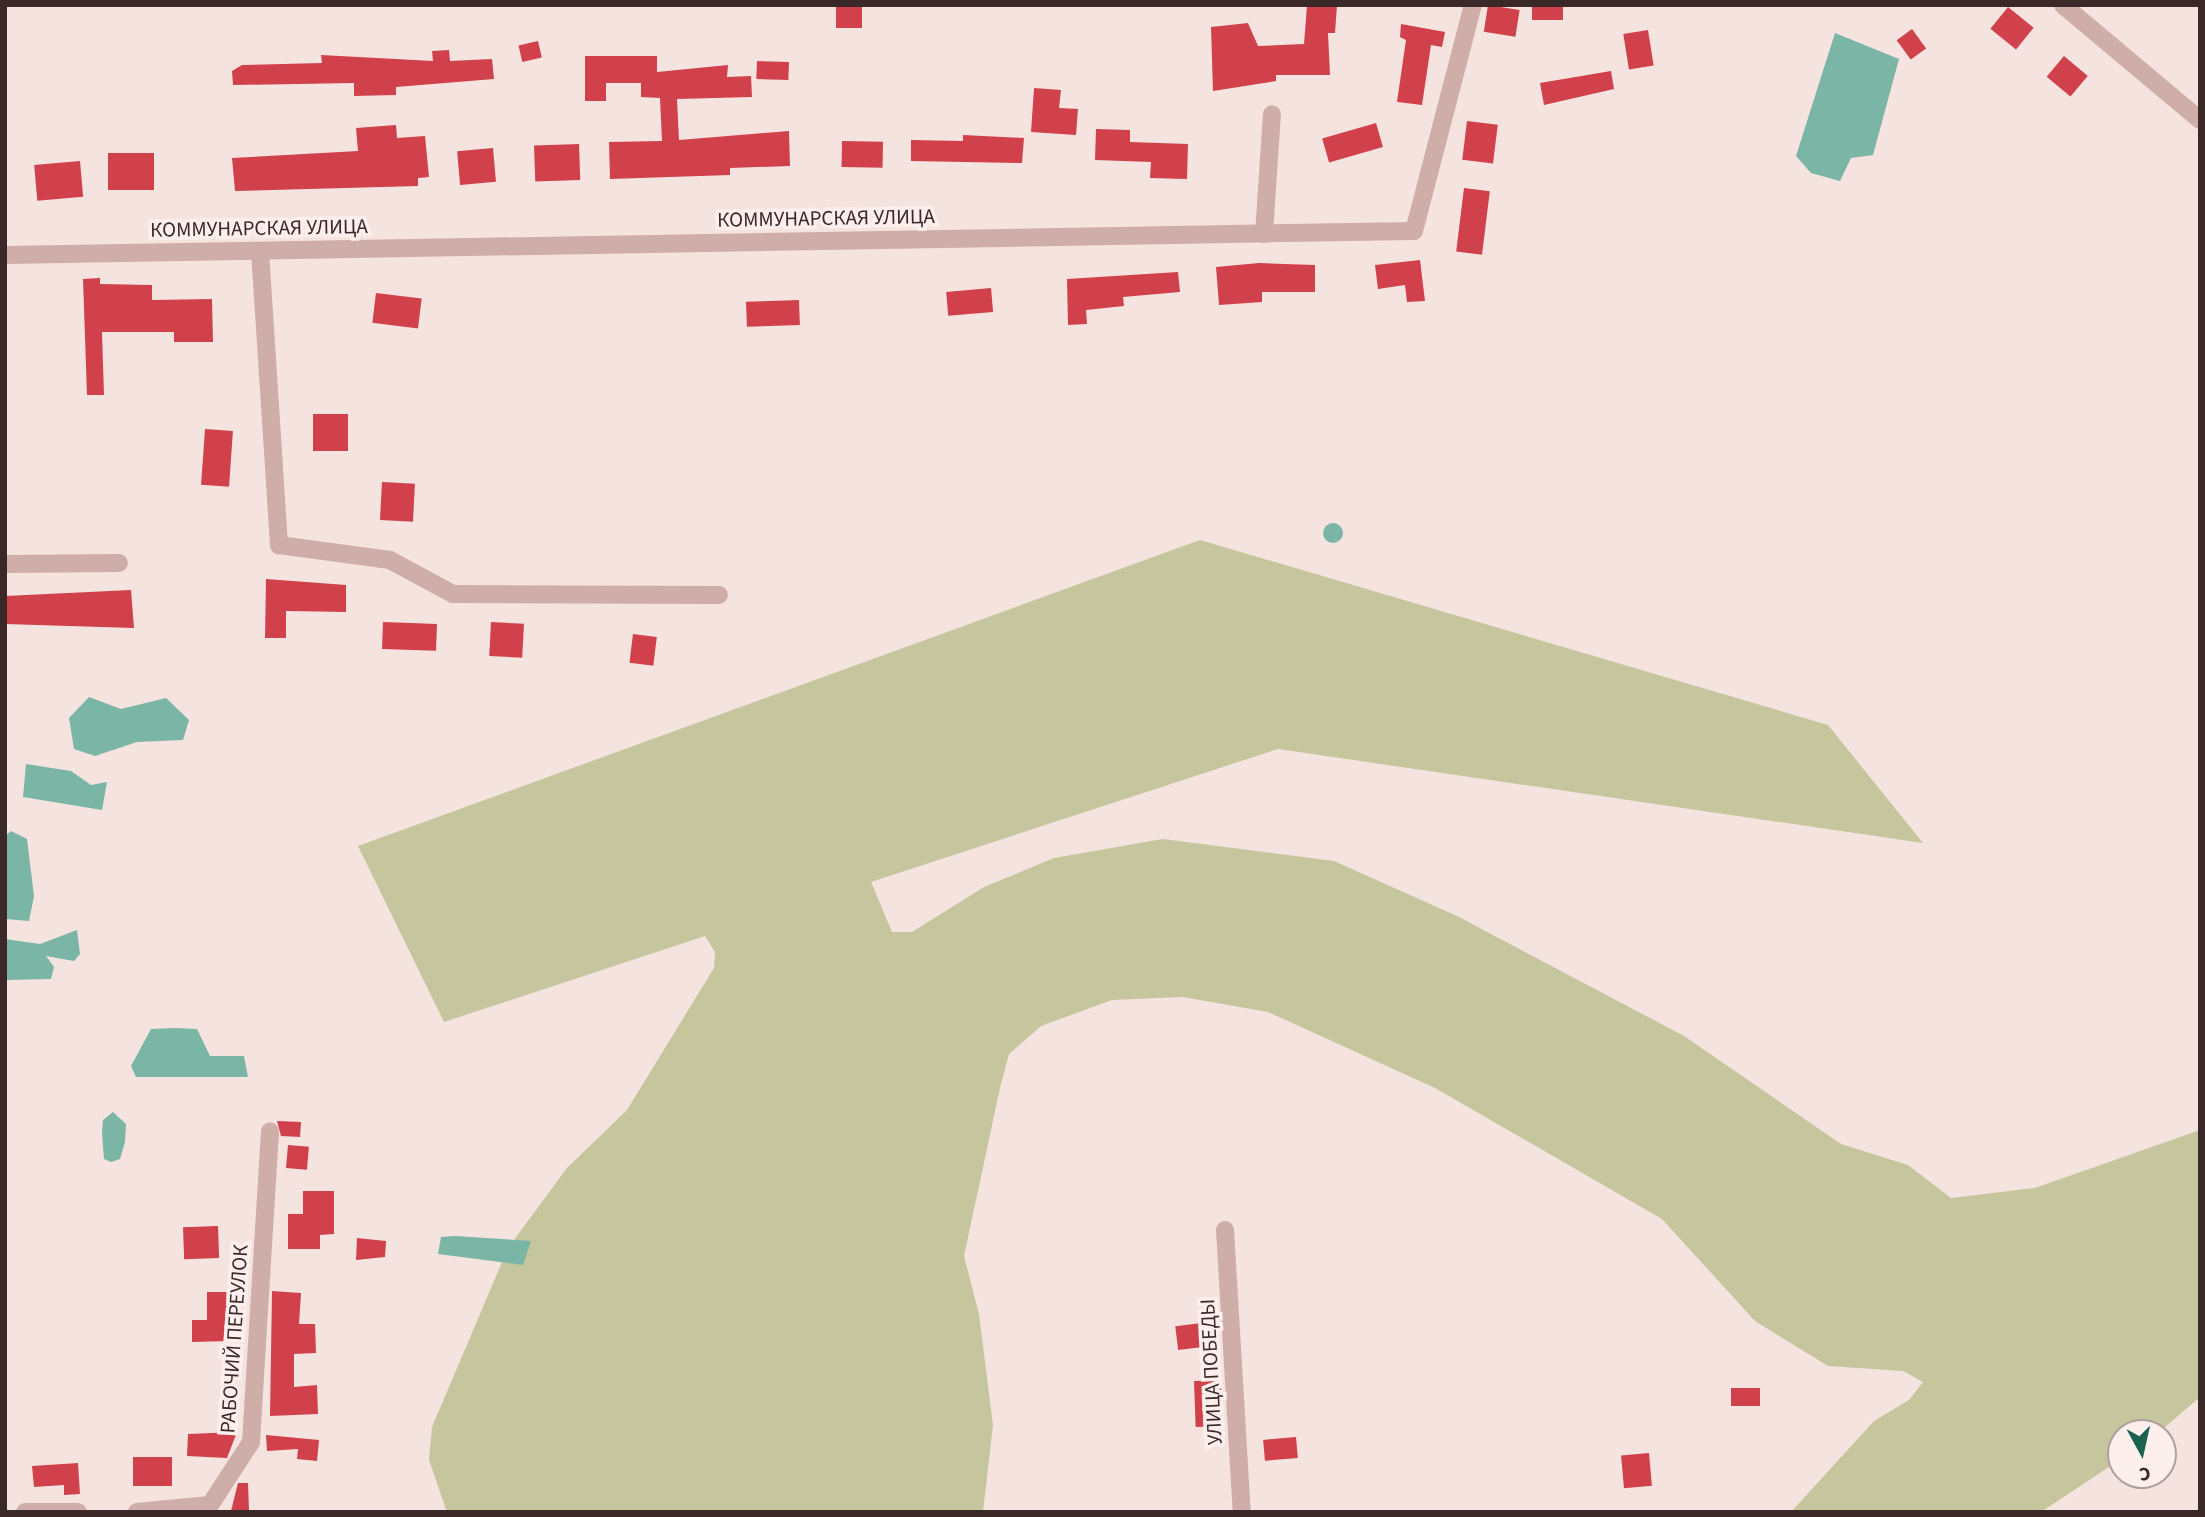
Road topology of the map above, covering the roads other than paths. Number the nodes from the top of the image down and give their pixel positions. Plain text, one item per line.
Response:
1 (1473, 5) edge
2 (2063, 5) edge
3 (1272, 114) dead end
4 (2200, 120) edge
5 (1264, 234) junction
6 (260, 251) junction
7 (5, 255) edge
8 (119, 563) dead end
9 (5, 564) edge
10 (719, 595) dead end
11 (270, 1132) dead end
12 (1225, 1230) dead end
13 (207, 1508) edge
14 (25, 1512) edge
15 (78, 1512) edge
16 (137, 1512) edge
17 (1242, 1512) edge

1 - 5 street, КОММУНАРСКАЯ УЛИЦА
2 - 4 street
3 - 5 street
5 - 6 street, КОММУНАРСКАЯ УЛИЦА
6 - 7 street, КОММУНАРСКАЯ УЛИЦА
6 - 10 street
8 - 9 street
11 - 13 street, РАБОЧИЙ ПЕРЕУЛОК
12 - 17 street, УЛИЦА ПОБЕДЫ
13 - 16 street, РАБОЧИЙ ПЕРЕУЛОК
14 - 15 street

